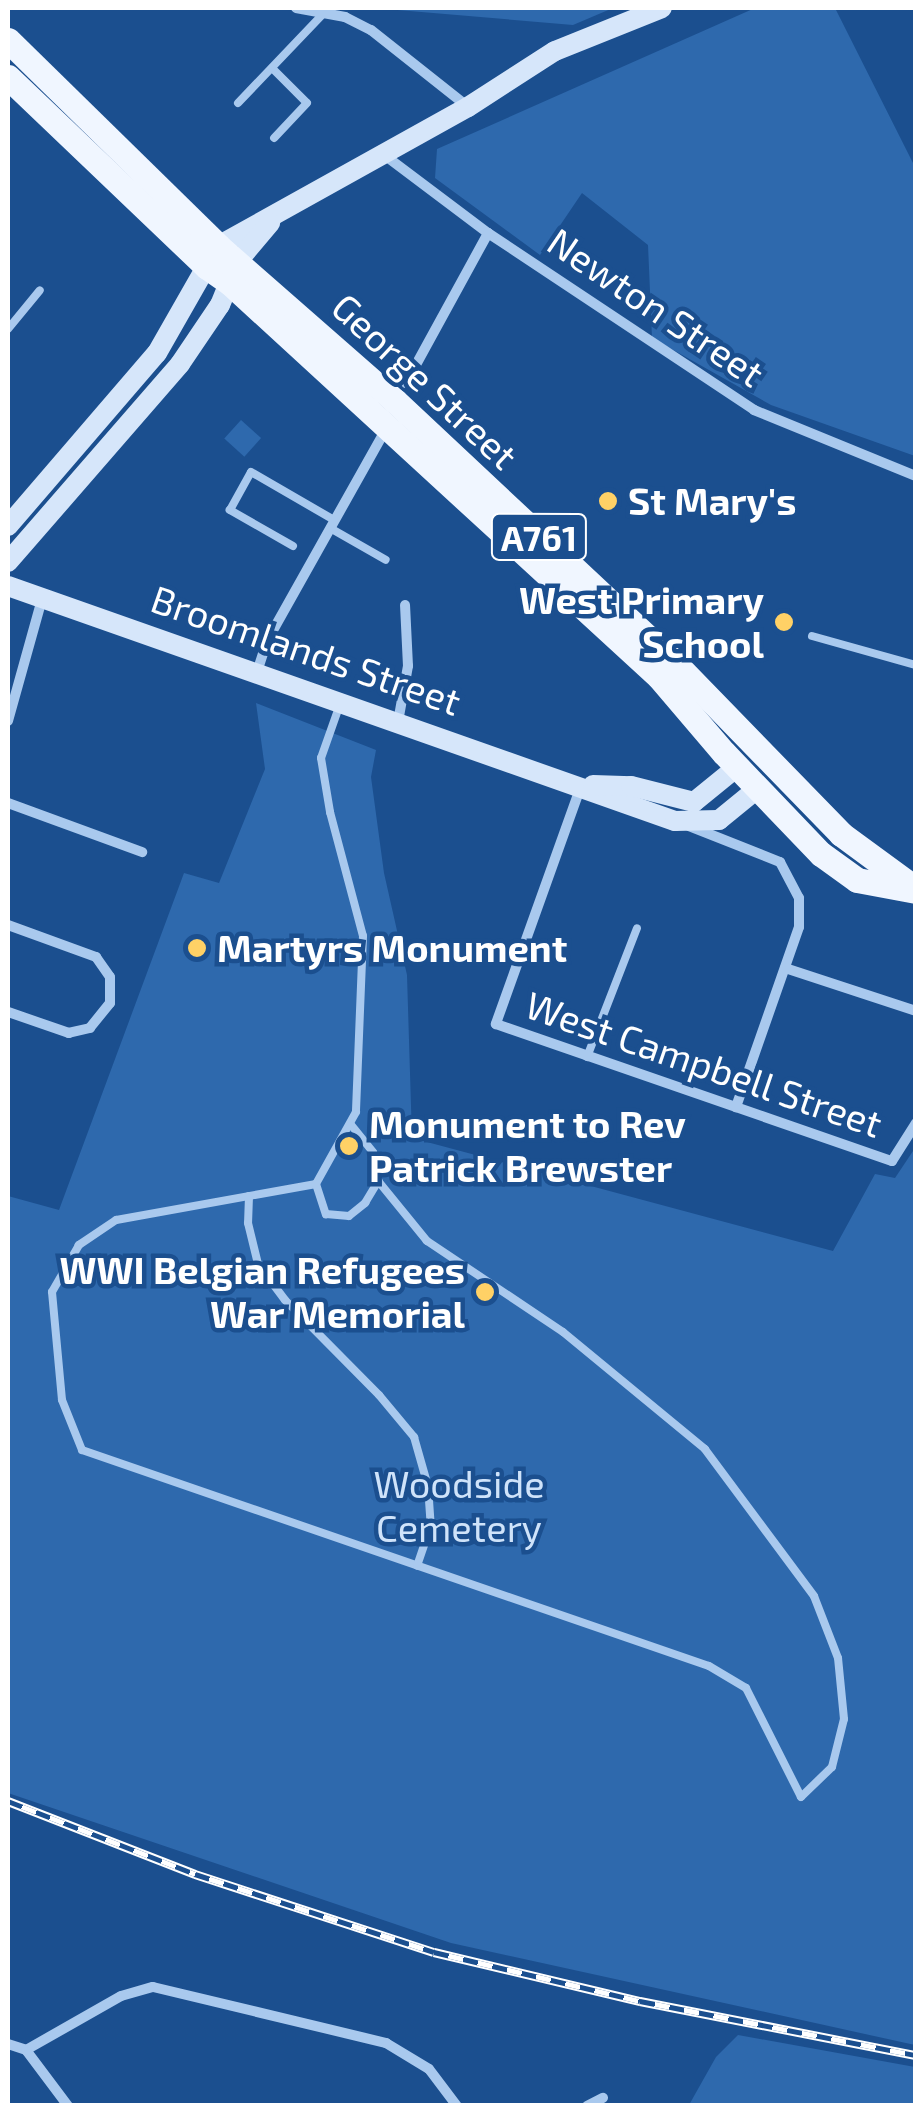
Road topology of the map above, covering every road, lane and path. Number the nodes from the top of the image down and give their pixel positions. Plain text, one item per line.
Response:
1 (296, 8) edge
2 (662, 8) edge
3 (324, 13) junction
4 (8, 40) edge
5 (272, 68) junction
6 (8, 77) edge
7 (238, 103) dead end
8 (468, 107) junction
9 (274, 138) dead end
10 (382, 154) junction
11 (488, 233) junction
12 (224, 264) junction
13 (40, 290) dead end
14 (8, 328) edge
15 (406, 383) dead end
16 (386, 428) junction
17 (916, 476) edge
18 (10, 519) edge
19 (332, 524) junction
20 (292, 546) dead end
21 (386, 560) dead end
22 (8, 562) edge
23 (8, 586) edge
24 (42, 599) junction
25 (405, 606) dead end
26 (812, 636) dead end
27 (916, 665) edge
28 (257, 672) junction
29 (13, 682) edge
30 (340, 702) junction
31 (8, 721) edge
32 (398, 722) junction
33 (756, 747) junction
34 (737, 767) junction
35 (581, 784) junction
36 (757, 788) junction
37 (8, 802) edge
38 (675, 821) junction
39 (142, 852) dead end
40 (916, 890) edge
41 (8, 925) edge
42 (637, 928) dead end
43 (785, 968) junction
44 (916, 1011) edge
45 (8, 1012) edge
46 (587, 1057) junction
47 (736, 1107) junction
48 (916, 1123) edge
49 (351, 1126) junction
50 (378, 1180) junction
51 (316, 1184) junction
52 (248, 1196) junction
53 (417, 1566) junction
54 (8, 2044) edge
55 (26, 2050) junction
56 (603, 2098) dead end
57 (68, 2106) edge
58 (458, 2106) edge
59 (587, 2106) edge

1 - 3 street
2 - 8 main road
3 - 5 lane
3 - 8 street
4 - 12 main road, George Street / A761
5 - 7 lane
5 - 9 lane
6 - 12 main road, George Street / A761
8 - 10 main road
10 - 11 street, Newton Street
10 - 12 main road
11 - 15 street
11 - 17 street, Newton Street
12 - 16 main road, George Street / A761
12 - 18 main road
12 - 22 main road
12 - 33 main road, George Street / A761
13 - 14 lane
16 - 19 street
16 - 34 main road, George Street / A761
19 - 20 lane
19 - 21 lane
19 - 28 street
23 - 24 main road, Broomlands Street
24 - 28 main road, Broomlands Street
24 - 29 street
25 - 32 street
26 - 27 lane
28 - 30 main road, Broomlands Street
29 - 31 street
30 - 32 main road, Broomlands Street
30 - 49 lane
32 - 35 main road, Broomlands Street
33 - 34 main road
33 - 36 main road
33 - 40 main road, George Street / A761
34 - 35 main road, Broomlands Street
34 - 36 main road, George Street / A761
35 - 38 main road, Broomlands Street
35 - 46 street, West Campbell Street
36 - 38 main road, Broomlands Street
36 - 40 main road, George Street / A761
37 - 39 street
38 - 43 street, Broomlands Street
41 - 45 street
42 - 46 lane
43 - 44 street
43 - 47 street
46 - 47 street, West Campbell Street
47 - 48 street, West Campbell Street
49 - 50 lane
49 - 51 lane
50 - 51 lane
50 - 53 lane
51 - 52 lane
52 - 53 lane
52 - 53 lane
54 - 55 street
55 - 57 street
55 - 58 street
56 - 59 street

